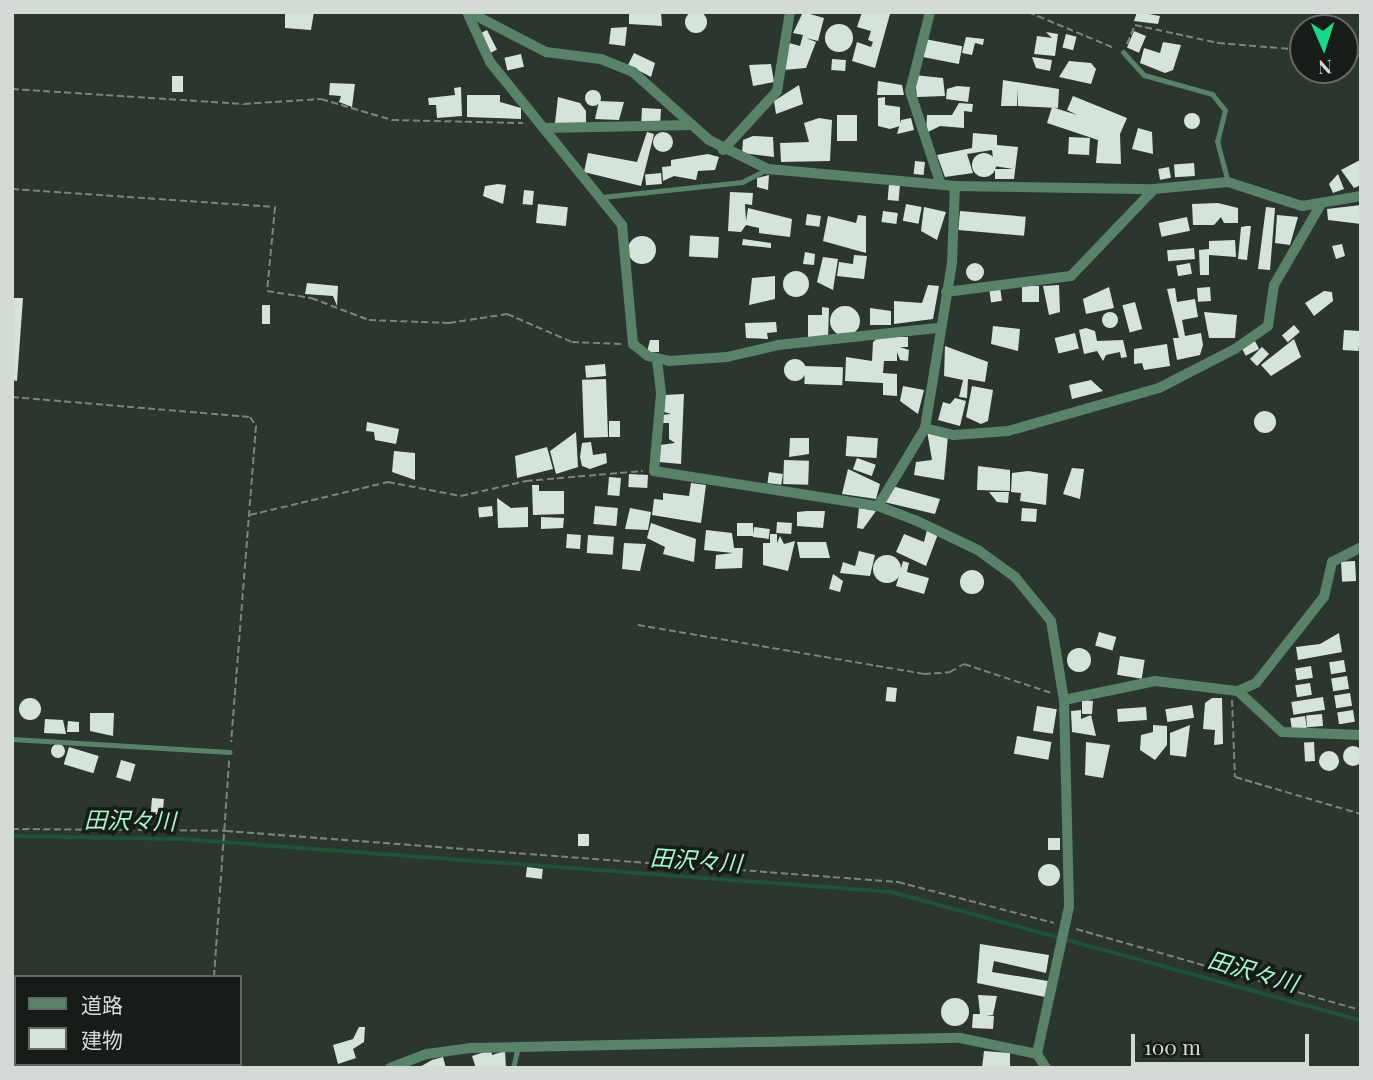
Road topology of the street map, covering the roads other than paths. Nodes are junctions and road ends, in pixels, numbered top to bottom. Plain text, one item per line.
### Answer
1 (468, 12) edge
2 (790, 12) edge
3 (930, 12) edge
4 (1123, 52) road end
5 (692, 125) junction
6 (545, 128) junction
7 (723, 150) junction
8 (768, 169) junction
9 (1228, 182) junction
10 (940, 183) junction
11 (956, 186) junction
12 (1154, 190) junction
13 (1361, 195) edge
14 (602, 197) junction
15 (1320, 206) junction
16 (946, 292) junction
17 (937, 328) junction
18 (657, 360) junction
19 (925, 428) junction
20 (878, 506) junction
21 (1361, 547) edge
22 (1235, 691) junction
23 (1064, 700) junction
24 (1361, 735) edge
25 (12, 739) edge
26 (230, 752) road end
27 (518, 1047) junction
28 (1037, 1054) junction
29 (390, 1068) edge
30 (513, 1068) edge
31 (1046, 1068) edge

1 - 5 street
1 - 6 street
2 - 7 street
3 - 10 street
4 - 9 lane
5 - 6 street
5 - 7 street
6 - 14 street
7 - 8 street
8 - 10 street
8 - 14 lane
9 - 12 street
9 - 15 street
10 - 11 street
11 - 12 street
11 - 16 street
12 - 16 street
13 - 15 street
14 - 18 street
15 - 19 street
16 - 17 street
17 - 18 street
17 - 19 street
18 - 20 street
19 - 20 street
20 - 23 street
21 - 22 street
22 - 23 street
22 - 24 street
23 - 28 street
25 - 26 lane
27 - 28 street
27 - 29 street
27 - 30 lane
28 - 31 street

